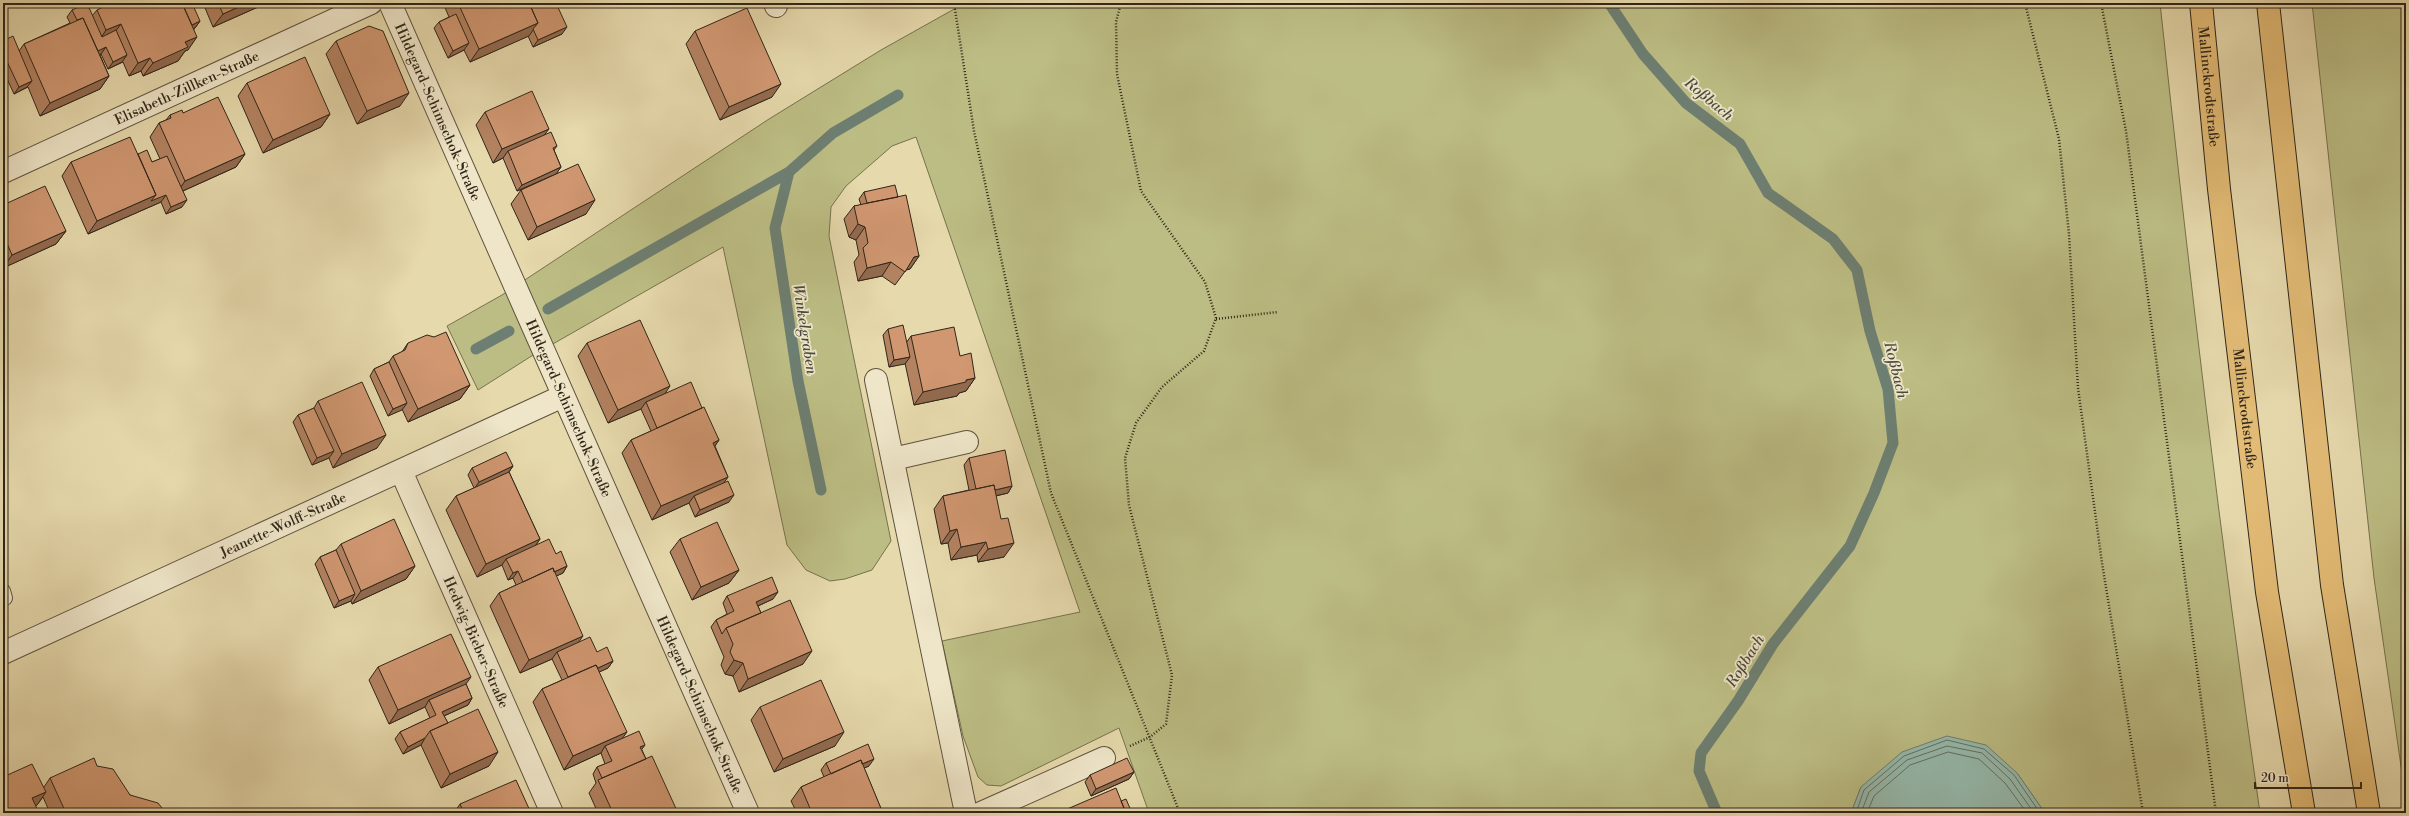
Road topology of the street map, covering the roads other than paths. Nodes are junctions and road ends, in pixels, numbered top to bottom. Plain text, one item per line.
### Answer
1 (371, 3) edge
2 (390, 3) edge
3 (2200, 3) edge
4 (2268, 3) edge
5 (3, 172) edge
6 (876, 380) dead end
7 (563, 396) junction
8 (967, 442) dead end
9 (893, 459) junction
10 (401, 471) junction
11 (3, 653) edge
12 (1104, 758) dead end
13 (552, 813) edge
14 (748, 813) edge
15 (966, 813) edge
16 (981, 813) edge
17 (2304, 813) edge
18 (2369, 813) edge

1 - 5 street, Elisabeth-Zillken-Straße
2 - 7 street, Hildegard-Schimschok-Straße
3 - 17 highway, Mallinckrodtstraße
4 - 18 highway
6 - 9 street
7 - 10 street, Jeanette-Wolff-Straße
7 - 14 street, Hildegard-Schimschok-Straße
8 - 9 street
9 - 15 street
10 - 11 street, Jeanette-Wolff-Straße
10 - 13 street, Hedwig-Bieber-Straße
12 - 16 street

